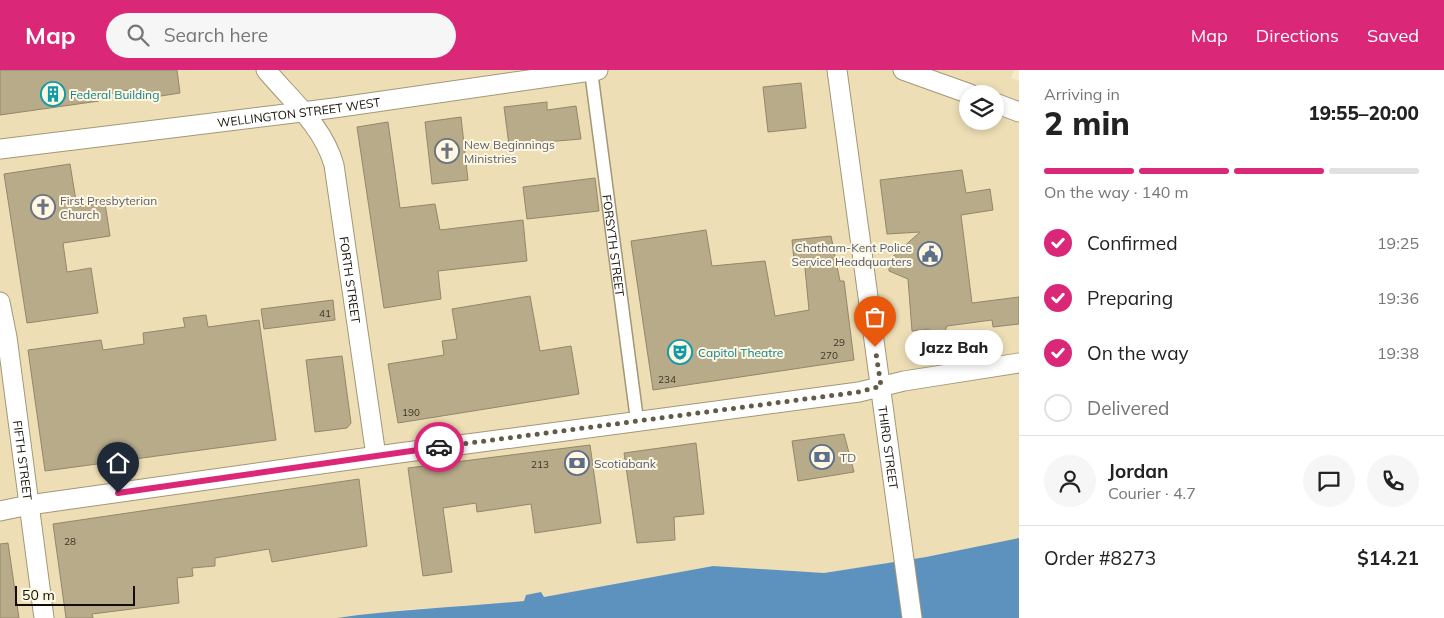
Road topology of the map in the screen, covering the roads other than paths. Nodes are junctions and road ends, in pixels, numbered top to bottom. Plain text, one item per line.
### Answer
1 (266, 70) edge
2 (594, 70) edge
3 (837, 70) edge
4 (903, 70) edge
5 (959, 90) edge
6 (1004, 106) edge
7 (302, 112) junction
8 (1019, 112) edge
9 (0, 149) edge
10 (0, 302) edge
11 (1019, 363) edge
12 (881, 386) junction
13 (637, 420) junction
14 (376, 456) junction
15 (29, 505) junction
16 (0, 512) edge
17 (44, 618) edge
18 (912, 618) edge

1 - 7 street, FORTH STREET
2 - 7 street, WELLINGTON STREET WEST
2 - 13 street, FORSYTH STREET
3 - 12 street, THIRD STREET
4 - 5 street
6 - 8 street
7 - 9 street, WELLINGTON STREET WEST
7 - 14 street, FORTH STREET
10 - 15 street, FIFTH STREET
11 - 12 street
12 - 13 street
12 - 18 street, THIRD STREET
13 - 14 street
14 - 15 street
15 - 16 street
15 - 17 street, FIFTH STREET

